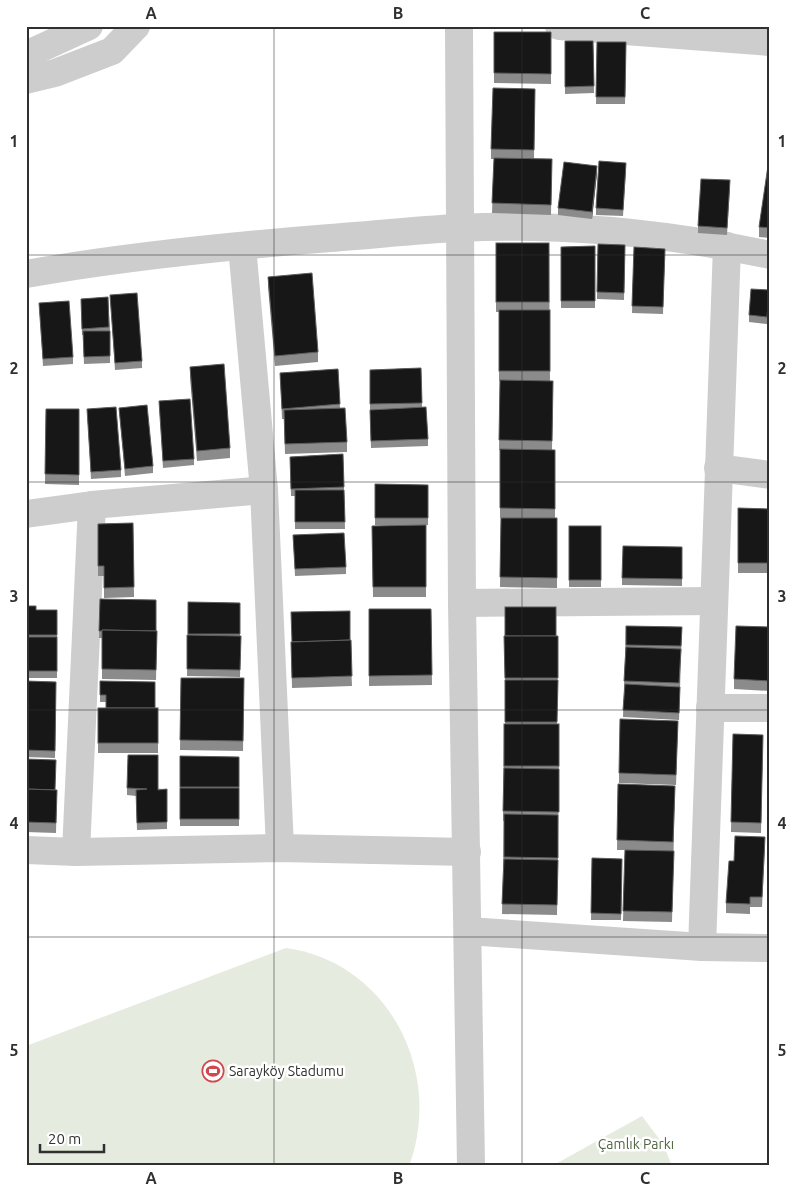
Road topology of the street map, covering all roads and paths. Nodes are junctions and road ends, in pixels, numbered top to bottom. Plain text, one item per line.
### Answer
1 (89, 26) edge
2 (136, 26) edge
3 (459, 26) edge
4 (559, 26) edge
5 (770, 42) edge
6 (26, 55) edge
7 (26, 80) edge
8 (459, 228) junction
9 (242, 246) junction
10 (727, 246) junction
11 (770, 255) edge
12 (26, 274) edge
13 (718, 468) junction
14 (770, 475) edge
15 (264, 490) junction
16 (92, 505) junction
17 (26, 514) edge
18 (714, 601) junction
19 (462, 604) junction
20 (710, 708) junction
21 (770, 708) edge
22 (280, 848) junction
23 (26, 850) edge
24 (76, 852) junction
25 (467, 852) junction
26 (468, 931) junction
27 (702, 947) junction
28 (770, 948) edge
29 (471, 1166) edge

1 - 6 street
2 - 7 street
3 - 8 street
4 - 5 street
8 - 9 street
8 - 10 street
8 - 19 street
9 - 12 street
9 - 15 street
10 - 11 street
10 - 13 street
13 - 14 street
13 - 18 street
15 - 16 street
15 - 22 street
16 - 17 street
16 - 24 street
18 - 19 street
18 - 20 street
19 - 25 street
20 - 21 street
20 - 27 street
22 - 24 street
22 - 25 street
23 - 24 street
25 - 26 street
26 - 27 street
26 - 29 street
27 - 28 street

